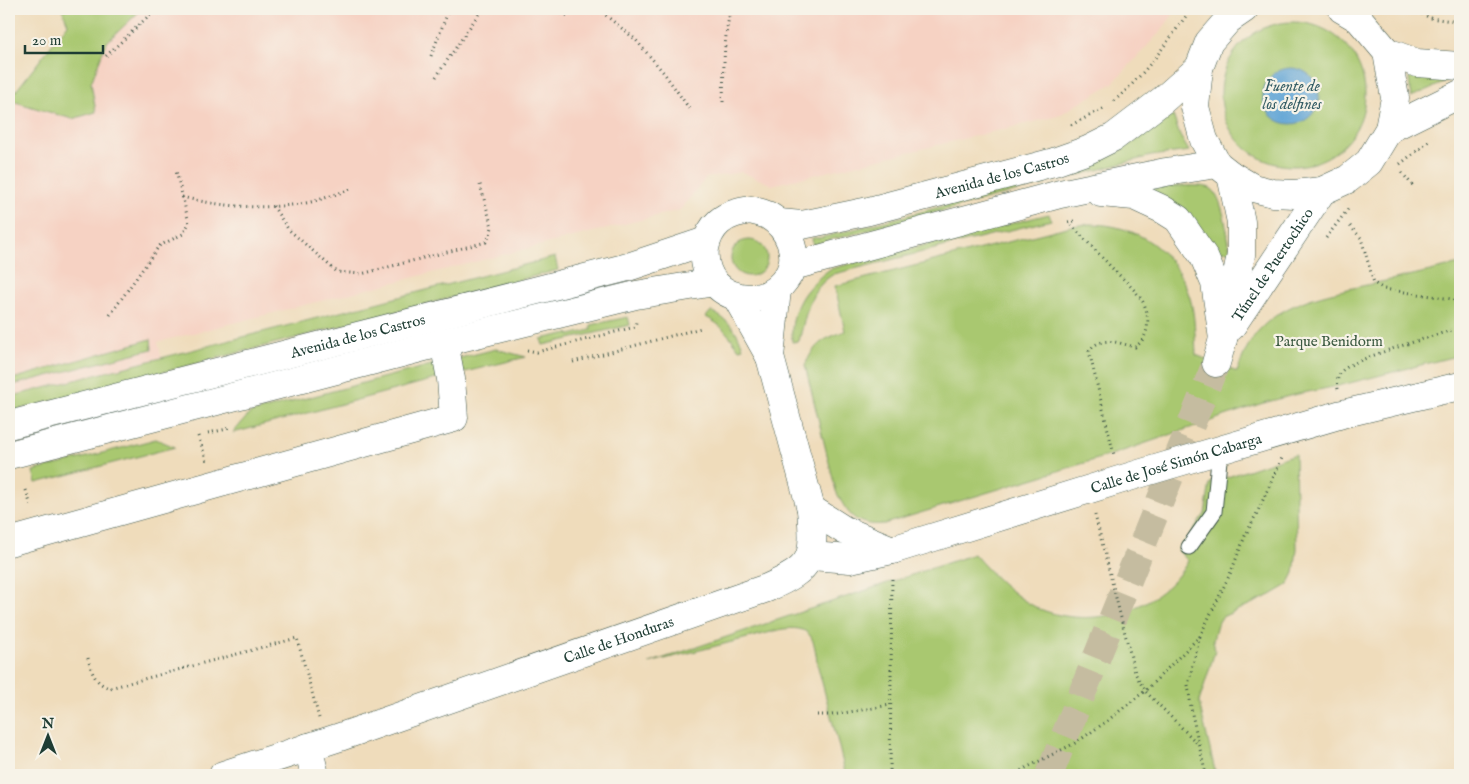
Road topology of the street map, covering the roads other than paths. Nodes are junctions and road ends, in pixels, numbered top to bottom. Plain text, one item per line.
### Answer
1 (1352, 12) edge
2 (1236, 13) edge
3 (1387, 52) junction
4 (1460, 66) edge
5 (1199, 68) junction
6 (1460, 94) edge
7 (1389, 129) junction
8 (1224, 170) junction
9 (1077, 191) junction
10 (1322, 191) junction
11 (780, 223) junction
12 (706, 241) junction
13 (793, 266) junction
14 (714, 282) junction
15 (777, 289) junction
16 (738, 298) junction
17 (444, 342) junction
18 (1220, 351) junction
19 (770, 357) junction
20 (1460, 386) edge
21 (9, 426) edge
22 (1220, 450) junction
23 (9, 455) edge
24 (811, 510) junction
25 (9, 542) edge
26 (1189, 547) dead end
27 (892, 550) junction
28 (811, 556) junction
29 (317, 744) junction
30 (222, 775) edge
31 (315, 775) edge

1 - 3 main road
2 - 5 main road
3 - 4 main road
3 - 7 main road
5 - 8 main road
5 - 11 main road, Avenida de los Castros
6 - 7 main road
7 - 10 main road
8 - 9 main road
8 - 10 main road
8 - 18 main road, Túnel de Puertochico
9 - 13 main road
9 - 18 main road
10 - 18 main road, Túnel de Puertochico
11 - 12 main road
11 - 13 main road
12 - 14 main road
12 - 21 main road, Avenida de los Castros
13 - 15 main road
14 - 16 main road
14 - 17 main road, Avenida de los Castros
15 - 16 main road
15 - 19 main road
16 - 19 main road
17 - 23 main road, Avenida de los Castros
17 - 25 main road, Avenida de los Castros
19 - 24 main road
20 - 22 main road, Calle de José Simón Cabarga
22 - 26 lane
22 - 27 main road, Calle de José Simón Cabarga
24 - 27 main road
24 - 28 main road
27 - 28 main road, Calle de José Simón Cabarga
28 - 29 main road, Calle de Honduras
29 - 30 main road, Calle de Honduras
29 - 31 main road

